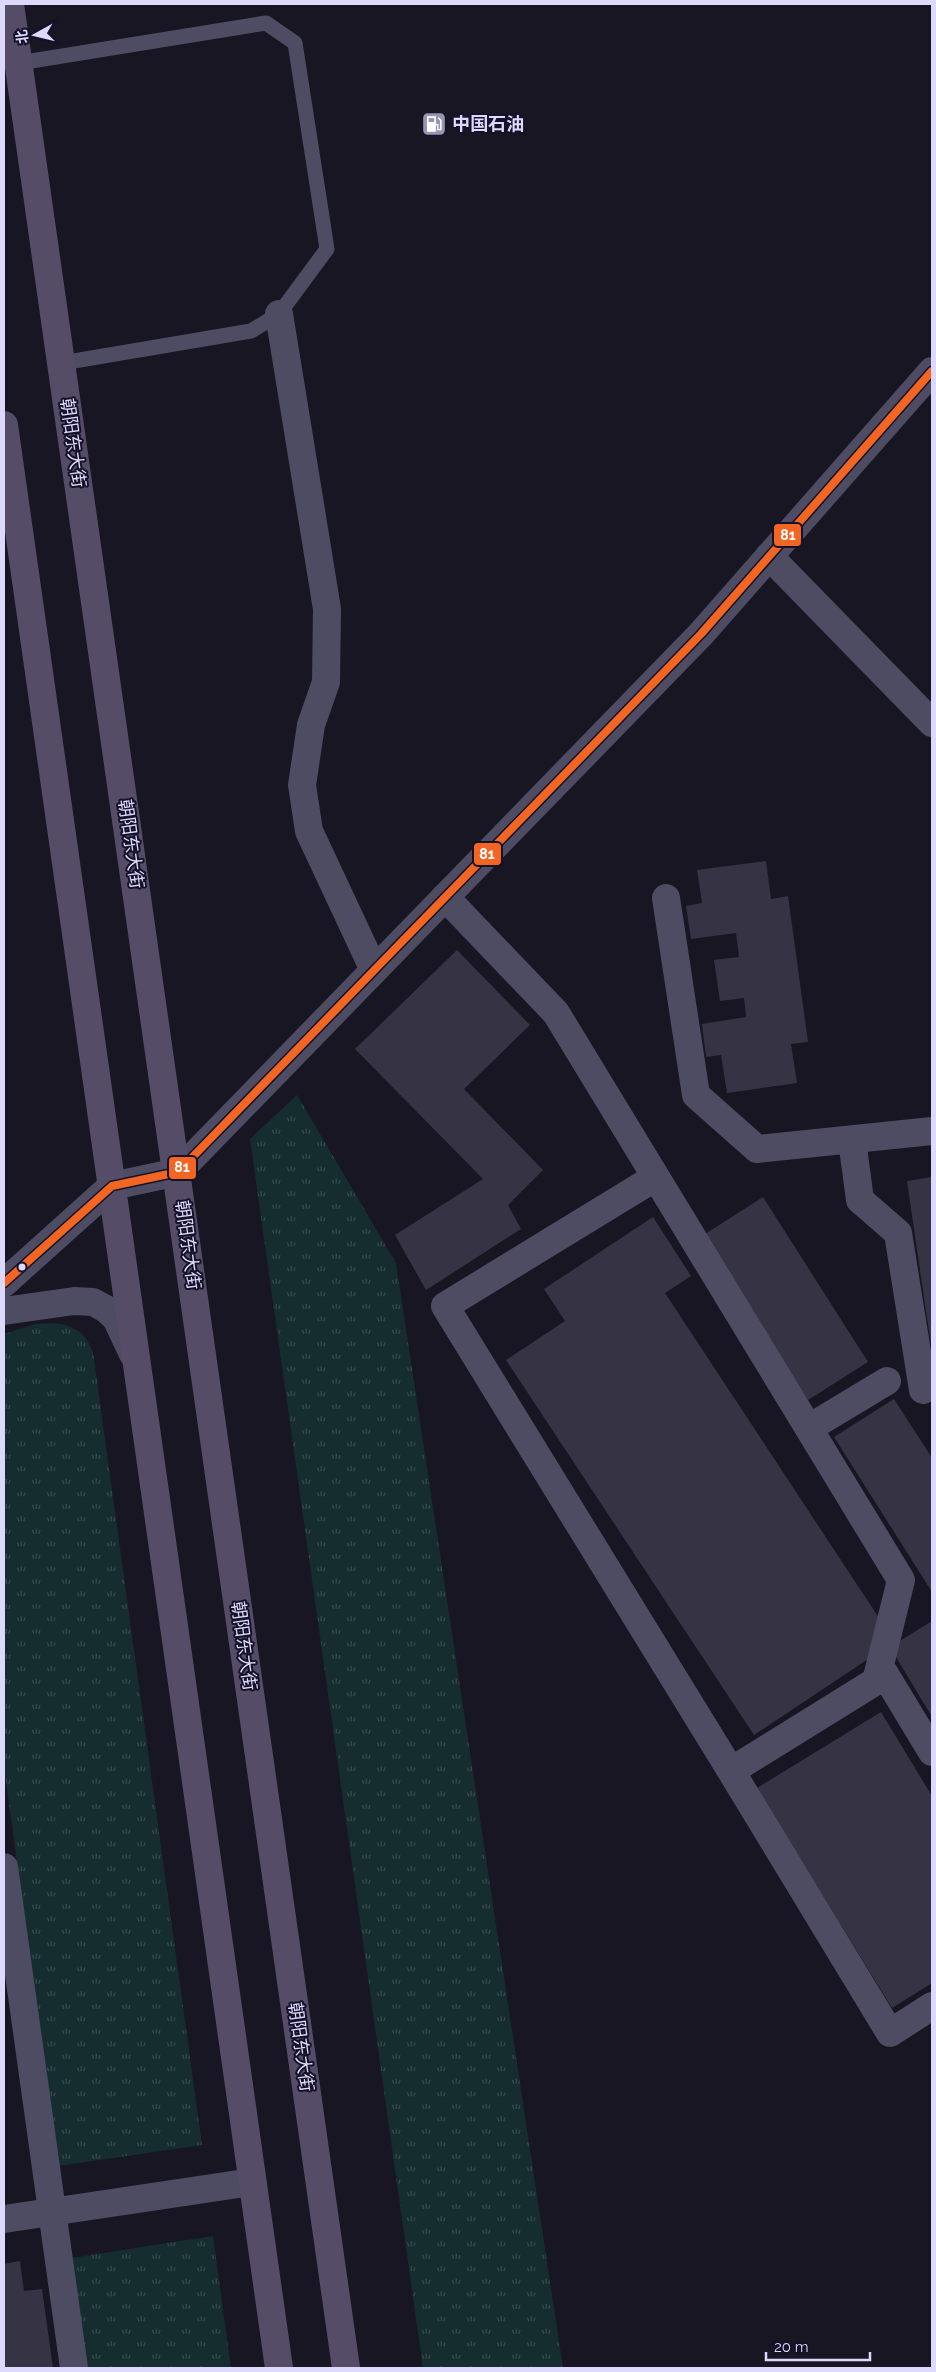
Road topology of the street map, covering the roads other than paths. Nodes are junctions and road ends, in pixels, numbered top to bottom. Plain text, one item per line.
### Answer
1 (10, 4) edge
2 (19, 63) junction
3 (279, 314) junction
4 (62, 363) junction
5 (932, 371) edge
6 (4, 424) edge
7 (769, 556) junction
8 (932, 723) edge
9 (445, 897) junction
10 (666, 898) dead end
11 (374, 970) junction
12 (932, 1131) edge
13 (852, 1140) junction
14 (178, 1172) junction
15 (656, 1178) junction
16 (112, 1186) junction
17 (4, 1283) edge
18 (4, 1311) edge
19 (137, 1364) junction
20 (887, 1380) dead end
21 (922, 1390) dead end
22 (809, 1428) junction
23 (880, 1666) junction
24 (932, 1752) edge
25 (731, 1771) junction
26 (4, 1867) edge
27 (932, 2006) edge
28 (252, 2182) junction
29 (53, 2212) junction
30 (4, 2219) edge
31 (74, 2368) edge
32 (279, 2368) edge
33 (346, 2368) edge

1 - 2 main road, 朝阳东大街
2 - 3 lane
2 - 4 main road, 朝阳东大街
3 - 4 lane
3 - 11 street
4 - 14 main road, 朝阳东大街
5 - 7 street
6 - 16 main road
7 - 8 street
7 - 9 street
9 - 11 street
9 - 15 street
10 - 13 street
11 - 14 street
12 - 13 street
13 - 21 street
14 - 16 street
14 - 33 main road, 朝阳东大街
15 - 22 street
15 - 25 street
16 - 17 street
16 - 19 main road
18 - 19 street
19 - 28 main road
20 - 22 street
22 - 23 street
23 - 24 street
23 - 25 street
25 - 27 street
26 - 29 street
28 - 29 street
28 - 32 main road
29 - 30 street
29 - 31 street

